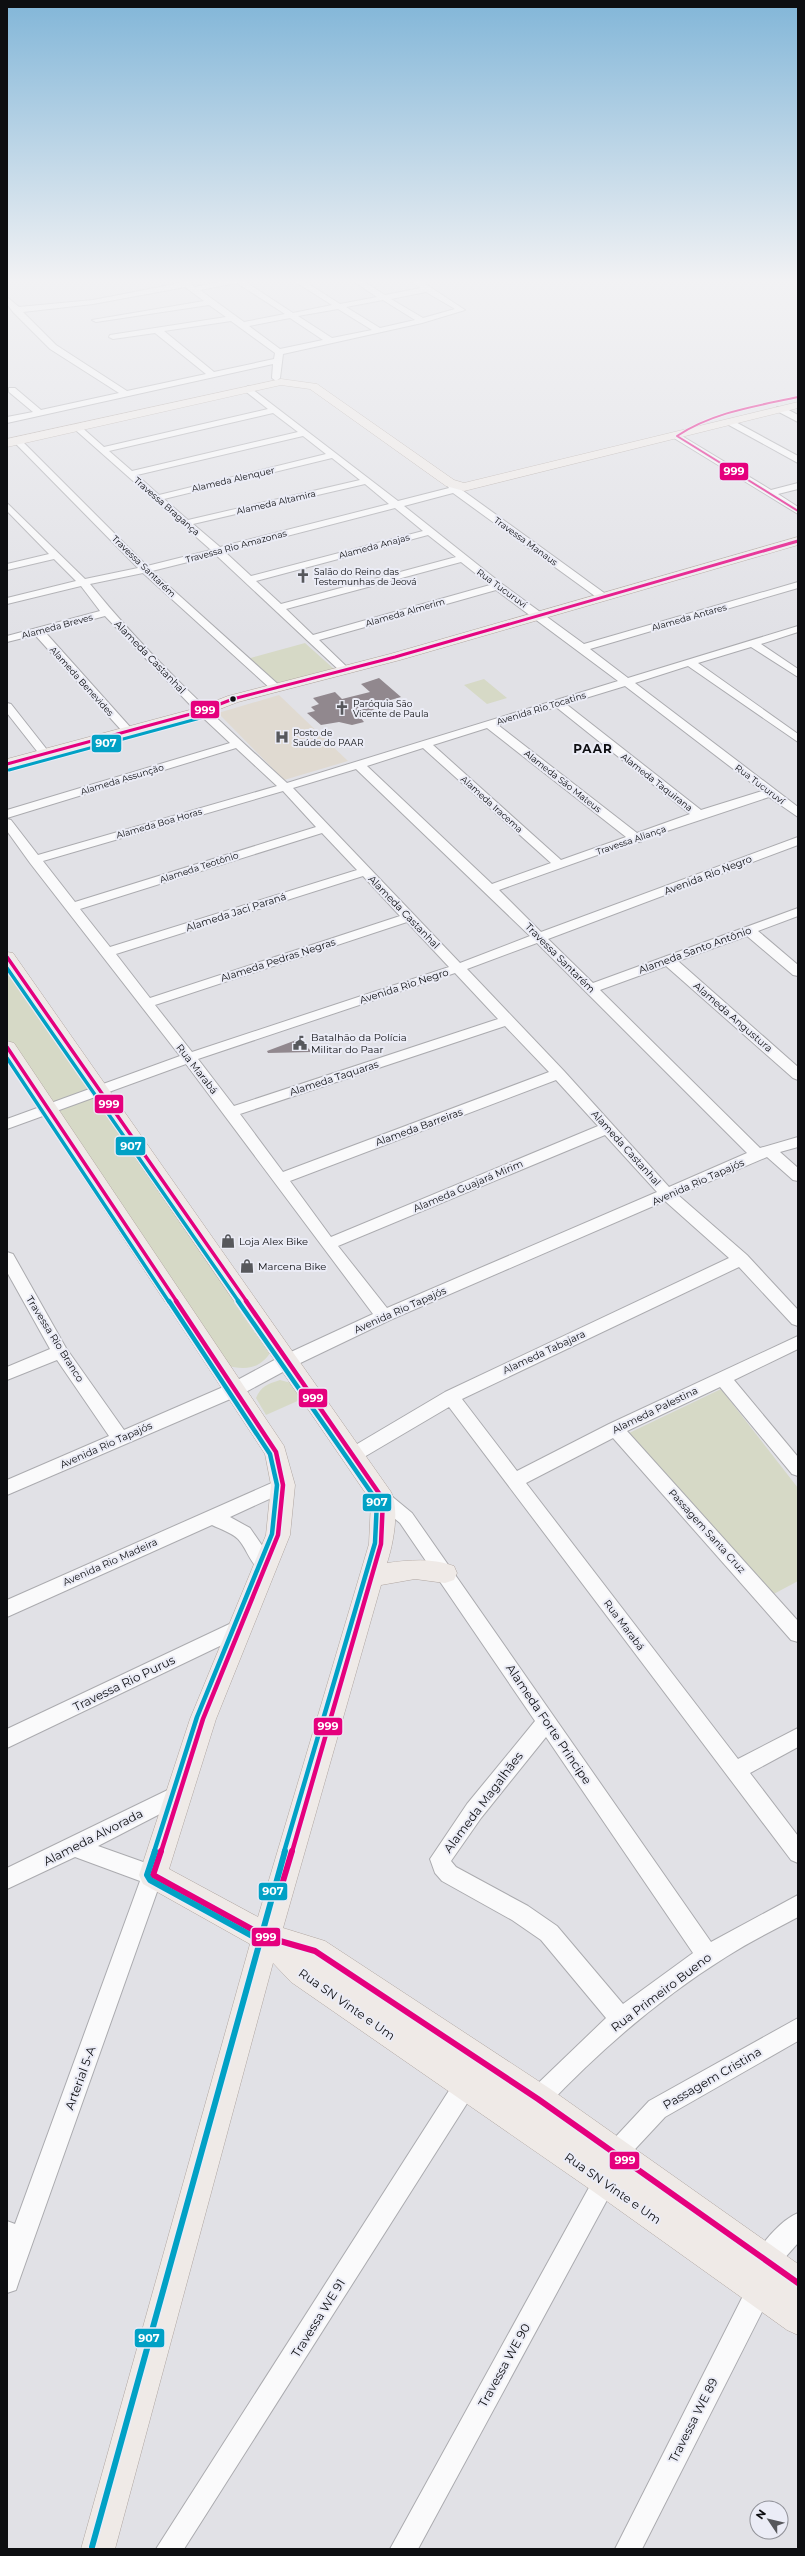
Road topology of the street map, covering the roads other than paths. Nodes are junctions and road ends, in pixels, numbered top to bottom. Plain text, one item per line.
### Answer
1 (25, 400) edge
2 (98, 400) edge
3 (120, 400) edge
4 (195, 400) edge
5 (262, 400) edge
6 (333, 400) edge
7 (344, 400) edge
8 (789, 400) edge
9 (798, 405) edge
10 (780, 409) junction
11 (274, 410) junction
12 (40, 413) junction
13 (798, 419) edge
14 (8, 422) edge
15 (730, 422) junction
16 (697, 423) junction
17 (75, 426) junction
18 (304, 433) junction
19 (677, 436) junction
20 (12, 441) edge
21 (102, 450) junction
22 (333, 455) junction
23 (798, 460) edge
24 (129, 474) junction
25 (366, 481) junction
26 (456, 486) junction
27 (798, 486) edge
28 (772, 493) junction
29 (157, 498) junction
30 (394, 504) junction
31 (7, 506) edge
32 (798, 511) edge
33 (186, 523) junction
34 (429, 532) junction
35 (798, 541) edge
36 (218, 552) junction
37 (54, 556) junction
38 (463, 558) junction
39 (7, 567) edge
40 (146, 570) junction
41 (249, 580) junction
42 (83, 582) junction
43 (798, 585) edge
44 (498, 586) junction
45 (603, 597) junction
46 (7, 601) edge
47 (279, 608) junction
48 (107, 612) junction
49 (538, 614) junction
50 (798, 629) edge
51 (38, 631) junction
52 (313, 638) junction
53 (7, 639) edge
54 (752, 643) junction
55 (581, 648) junction
56 (689, 662) junction
57 (344, 669) junction
58 (798, 674) edge
59 (625, 682) junction
60 (276, 688) junction
61 (558, 703) junction
62 (7, 706) edge
63 (202, 711) junction
64 (489, 724) junction
65 (127, 730) junction
66 (798, 739) edge
67 (237, 744) junction
68 (425, 744) junction
69 (44, 753) junction
70 (7, 764) edge
71 (358, 764) junction
72 (285, 787) junction
73 (772, 792) junction
74 (798, 813) edge
75 (7, 814) edge
76 (699, 815) junction
77 (7, 823) edge
78 (324, 828) junction
79 (637, 839) junction
80 (798, 841) edge
81 (34, 860) junction
82 (559, 864) junction
83 (365, 871) junction
84 (490, 889) junction
85 (73, 907) junction
86 (798, 912) edge
87 (409, 917) junction
88 (748, 930) junction
89 (540, 938) junction
90 (106, 953) junction
91 (7, 957) edge
92 (668, 960) junction
93 (458, 968) junction
94 (798, 972) edge
95 (591, 989) junction
96 (147, 1003) junction
97 (506, 1021) junction
98 (7, 1047) edge
99 (187, 1058) junction
100 (559, 1074) junction
101 (798, 1075) edge
102 (100, 1088) junction
103 (46, 1108) junction
104 (231, 1112) junction
105 (7, 1124) edge
106 (608, 1128) junction
107 (798, 1142) edge
108 (764, 1153) junction
109 (798, 1176) edge
110 (279, 1179) junction
111 (668, 1195) junction
112 (328, 1244) junction
113 (7, 1258) edge
114 (741, 1259) junction
115 (12, 1279) edge
116 (384, 1316) junction
117 (798, 1320) edge
118 (798, 1342) edge
119 (60, 1352) junction
120 (286, 1362) junction
121 (7, 1374) edge
122 (722, 1378) junction
123 (236, 1389) junction
124 (450, 1397) junction
125 (615, 1429) junction
126 (120, 1438) junction
127 (353, 1455) junction
128 (798, 1469) edge
129 (514, 1480) junction
130 (283, 1485) junction
131 (7, 1488) edge
132 (383, 1498) junction
133 (212, 1516) junction
134 (266, 1565) junction
135 (445, 1573) junction
136 (372, 1576) junction
137 (7, 1609) edge
138 (240, 1627) junction
139 (798, 1634) edge
140 (547, 1722) junction
141 (798, 1737) edge
142 (7, 1739) edge
143 (735, 1771) junction
144 (178, 1794) junction
145 (74, 1847) junction
146 (798, 1853) edge
147 (152, 1875) junction
148 (7, 1878) edge
149 (798, 1905) edge
150 (266, 1937) junction
151 (708, 1956) junction
152 (622, 2020) junction
153 (798, 2029) edge
154 (465, 2086) junction
155 (538, 2099) junction
156 (569, 2121) junction
157 (554, 2146) junction
158 (610, 2167) junction
159 (798, 2225) edge
160 (7, 2233) edge
161 (16, 2256) junction
162 (765, 2261) junction
163 (7, 2280) edge
164 (798, 2283) edge
165 (759, 2291) junction
166 (798, 2319) edge
167 (98, 2549) edge
168 (169, 2549) edge
169 (403, 2549) edge
170 (628, 2549) edge

1 - 12 street
2 - 12 street
3 - 14 main road
4 - 17 main road
5 - 11 street, Rua Tucuruví
6 - 26 main road
7 - 16 main road
8 - 16 main road
9 - 10 main road
10 - 13 street
10 - 15 main road
11 - 18 street, Rua Tucuruví
11 - 21 street
12 - 14 street
15 - 19 main road
15 - 23 street
16 - 19 main road
17 - 20 main road
17 - 21 street, Travessa Bragança
18 - 22 street, Rua Tucuruví
18 - 24 street
19 - 26 main road
19 - 28 street
20 - 40 street, Travessa Santarém
21 - 24 street, Travessa Bragança
22 - 25 street, Rua Tucuruví
22 - 29 street, Alameda Alenquer
24 - 29 street, Travessa Bragança
25 - 30 street, Rua Tucuruví
25 - 33 street, Alameda Altamira
26 - 30 street, Travessa Rio Amazonas
26 - 45 street, Travessa Manaus
27 - 28 street
28 - 32 street
29 - 33 street, Travessa Bragança
30 - 34 street, Rua Tucuruví
30 - 36 street, Travessa Rio Amazonas
31 - 37 street, Alameda Castanhal
33 - 36 street, Travessa Bragança
34 - 38 street, Rua Tucuruví
34 - 41 street, Alameda Anajas
35 - 45 main road
36 - 40 street, Travessa Rio Amazonas
36 - 41 street, Travessa Bragança
37 - 39 street
37 - 42 street, Alameda Castanhal
38 - 44 street, Rua Tucuruví
38 - 47 street
40 - 42 street, Travessa Rio Amazonas
40 - 60 street, Travessa Santarém
41 - 47 street, Travessa Bragança
42 - 46 street, Travessa Rio Amazonas
42 - 48 street, Alameda Castanhal
43 - 55 street, Alameda Antares
44 - 49 street, Rua Tucuruví
44 - 52 street, Alameda Almerim
45 - 49 main road
47 - 52 street, Travessa Bragança
48 - 51 street, Alameda Breves
48 - 63 street, Alameda Castanhal
49 - 55 street, Rua Tucuruví
49 - 57 main road
50 - 54 street, Avenida Rio Tocatins
51 - 53 street, Alameda Breves
51 - 65 street, Alameda Benevides
52 - 57 street, Travessa Bragança
54 - 56 street, Avenida Rio Tocatins
54 - 58 street
55 - 59 street, Rua Tucuruví
56 - 59 street, Avenida Rio Tocatins
56 - 66 street
57 - 60 main road
59 - 61 street, Avenida Rio Tocatins
59 - 73 street, Rua Tucuruví
60 - 63 main road
61 - 64 street, Avenida Rio Tocatins
61 - 76 street, Alameda Taquirana
62 - 69 street
63 - 65 main road
63 - 67 street, Alameda Castanhal
64 - 68 street, Avenida Rio Tocatins
64 - 79 street, Alameda São Mateus
65 - 69 main road
67 - 72 street, Alameda Castanhal
67 - 75 street, Alameda Assunção
68 - 71 street, Avenida Rio Tocatins
68 - 82 street, Alameda Iracema
69 - 70 main road
71 - 72 street, Avenida Rio Tocatins
71 - 84 street, Travessa Santarém
72 - 78 street, Alameda Castanhal
72 - 81 street, Alameda Boa Horas
73 - 74 street, Rua Tucuruví
73 - 76 street, Travessa Aliança
76 - 79 street, Travessa Aliança
77 - 81 street, Rua Marabá
78 - 83 street, Alameda Castanhal
78 - 85 street, Alameda Teotônio
79 - 82 street, Travessa Aliança
80 - 89 street, Avenida Rio Negro
81 - 85 street, Rua Marabá
82 - 84 street, Travessa Aliança
83 - 87 street, Alameda Castanhal
83 - 90 street, Alameda Jaci Paraná
84 - 89 street, Travessa Santarém
85 - 90 street, Rua Marabá
86 - 88 street, Alameda Santo Antônio
87 - 93 street, Alameda Castanhal
87 - 96 street, Alameda Pedras Negras
88 - 92 street, Alameda Santo Antônio
88 - 94 street
89 - 93 street, Avenida Rio Negro
89 - 95 street, Travessa Santarém
90 - 96 street, Rua Marabá
91 - 102 main road
92 - 95 street, Alameda Santo Antônio
92 - 101 street, Alameda Angustura
93 - 97 street, Alameda Castanhal
93 - 99 street, Avenida Rio Negro
95 - 108 street, Travessa Santarém
96 - 99 street, Rua Marabá
97 - 100 street, Alameda Castanhal
97 - 104 street, Alameda Taquaras
98 - 103 main road
99 - 102 street, Avenida Rio Negro
99 - 104 street, Rua Marabá
100 - 106 street, Alameda Castanhal
100 - 110 street, Alameda Barreiras
102 - 103 street, Avenida Rio Negro
102 - 120 main road
103 - 105 street, Avenida Rio Negro
103 - 123 main road
104 - 110 street, Rua Marabá
106 - 111 street, Alameda Castanhal
106 - 112 street, Alameda Guajará Mirim
107 - 108 street, Avenida Rio Tapajós
108 - 109 street, Travessa Santarém
108 - 111 street, Avenida Rio Tapajós
110 - 112 street, Rua Marabá
111 - 114 street, Alameda Castanhal
111 - 116 street, Avenida Rio Tapajós
112 - 116 street, Rua Marabá
113 - 115 street, Travessa Rio Branco
114 - 117 street, Alameda Castanhal
114 - 124 street, Alameda Tabajara
115 - 119 street, Travessa Rio Branco
116 - 120 street, Avenida Rio Tapajós
118 - 122 street, Alameda Palestina
119 - 121 street
119 - 126 street, Travessa Rio Branco
120 - 123 street, Avenida Rio Tapajós
120 - 127 main road
122 - 125 street, Alameda Palestina
122 - 128 street
123 - 126 street, Avenida Rio Tapajós
123 - 130 main road
124 - 127 street, Alameda Tabajara
124 - 129 street, Rua Marabá
125 - 129 street, Alameda Palestina
125 - 139 street, Passagem Santa Cruz
126 - 131 street, Avenida Rio Tapajós
127 - 132 main road
129 - 143 street, Rua Marabá
130 - 133 street, Avenida Rio Madeira
130 - 134 main road
132 - 135 street, Alameda Forte Principe
132 - 136 main road
133 - 134 street
133 - 137 street, Avenida Rio Madeira
134 - 138 main road
135 - 136 main road
135 - 140 street, Alameda Forte Principe
136 - 150 main road
138 - 142 street, Travessa Rio Purus
138 - 144 main road
140 - 151 street, Alameda Forte Principe
140 - 152 street, Alameda Magalhães
141 - 143 street
143 - 146 street, Rua Marabá
144 - 145 street, Alameda Alvorada
144 - 147 main road
145 - 147 street
145 - 148 street, Alameda Alvorada
147 - 150 main road
147 - 161 street, Arterial 5-A
149 - 151 street, Rua Primeiro Bueno
150 - 154 main road, Rua SN Vinte e Um
150 - 155 main road, Rua SN Vinte e Um
150 - 167 main road
151 - 152 street, Rua Primeiro Bueno
152 - 155 street, Rua Primeiro Bueno
153 - 158 street, Passagem Cristina
154 - 157 main road, Rua SN Vinte e Um
154 - 168 street, Travessa WE 91
155 - 156 main road, Rua SN Vinte e Um
156 - 157 main road
156 - 158 main road, Rua SN Vinte e Um
157 - 158 main road, Rua SN Vinte e Um
158 - 162 main road, Rua SN Vinte e Um
158 - 165 main road, Rua SN Vinte e Um
158 - 169 street, Travessa WE 90
159 - 162 street
160 - 161 street
161 - 163 street, Arterial 5-A
162 - 164 main road, Rua SN Vinte e Um
165 - 166 main road, Rua SN Vinte e Um
165 - 170 street, Travessa WE 89

